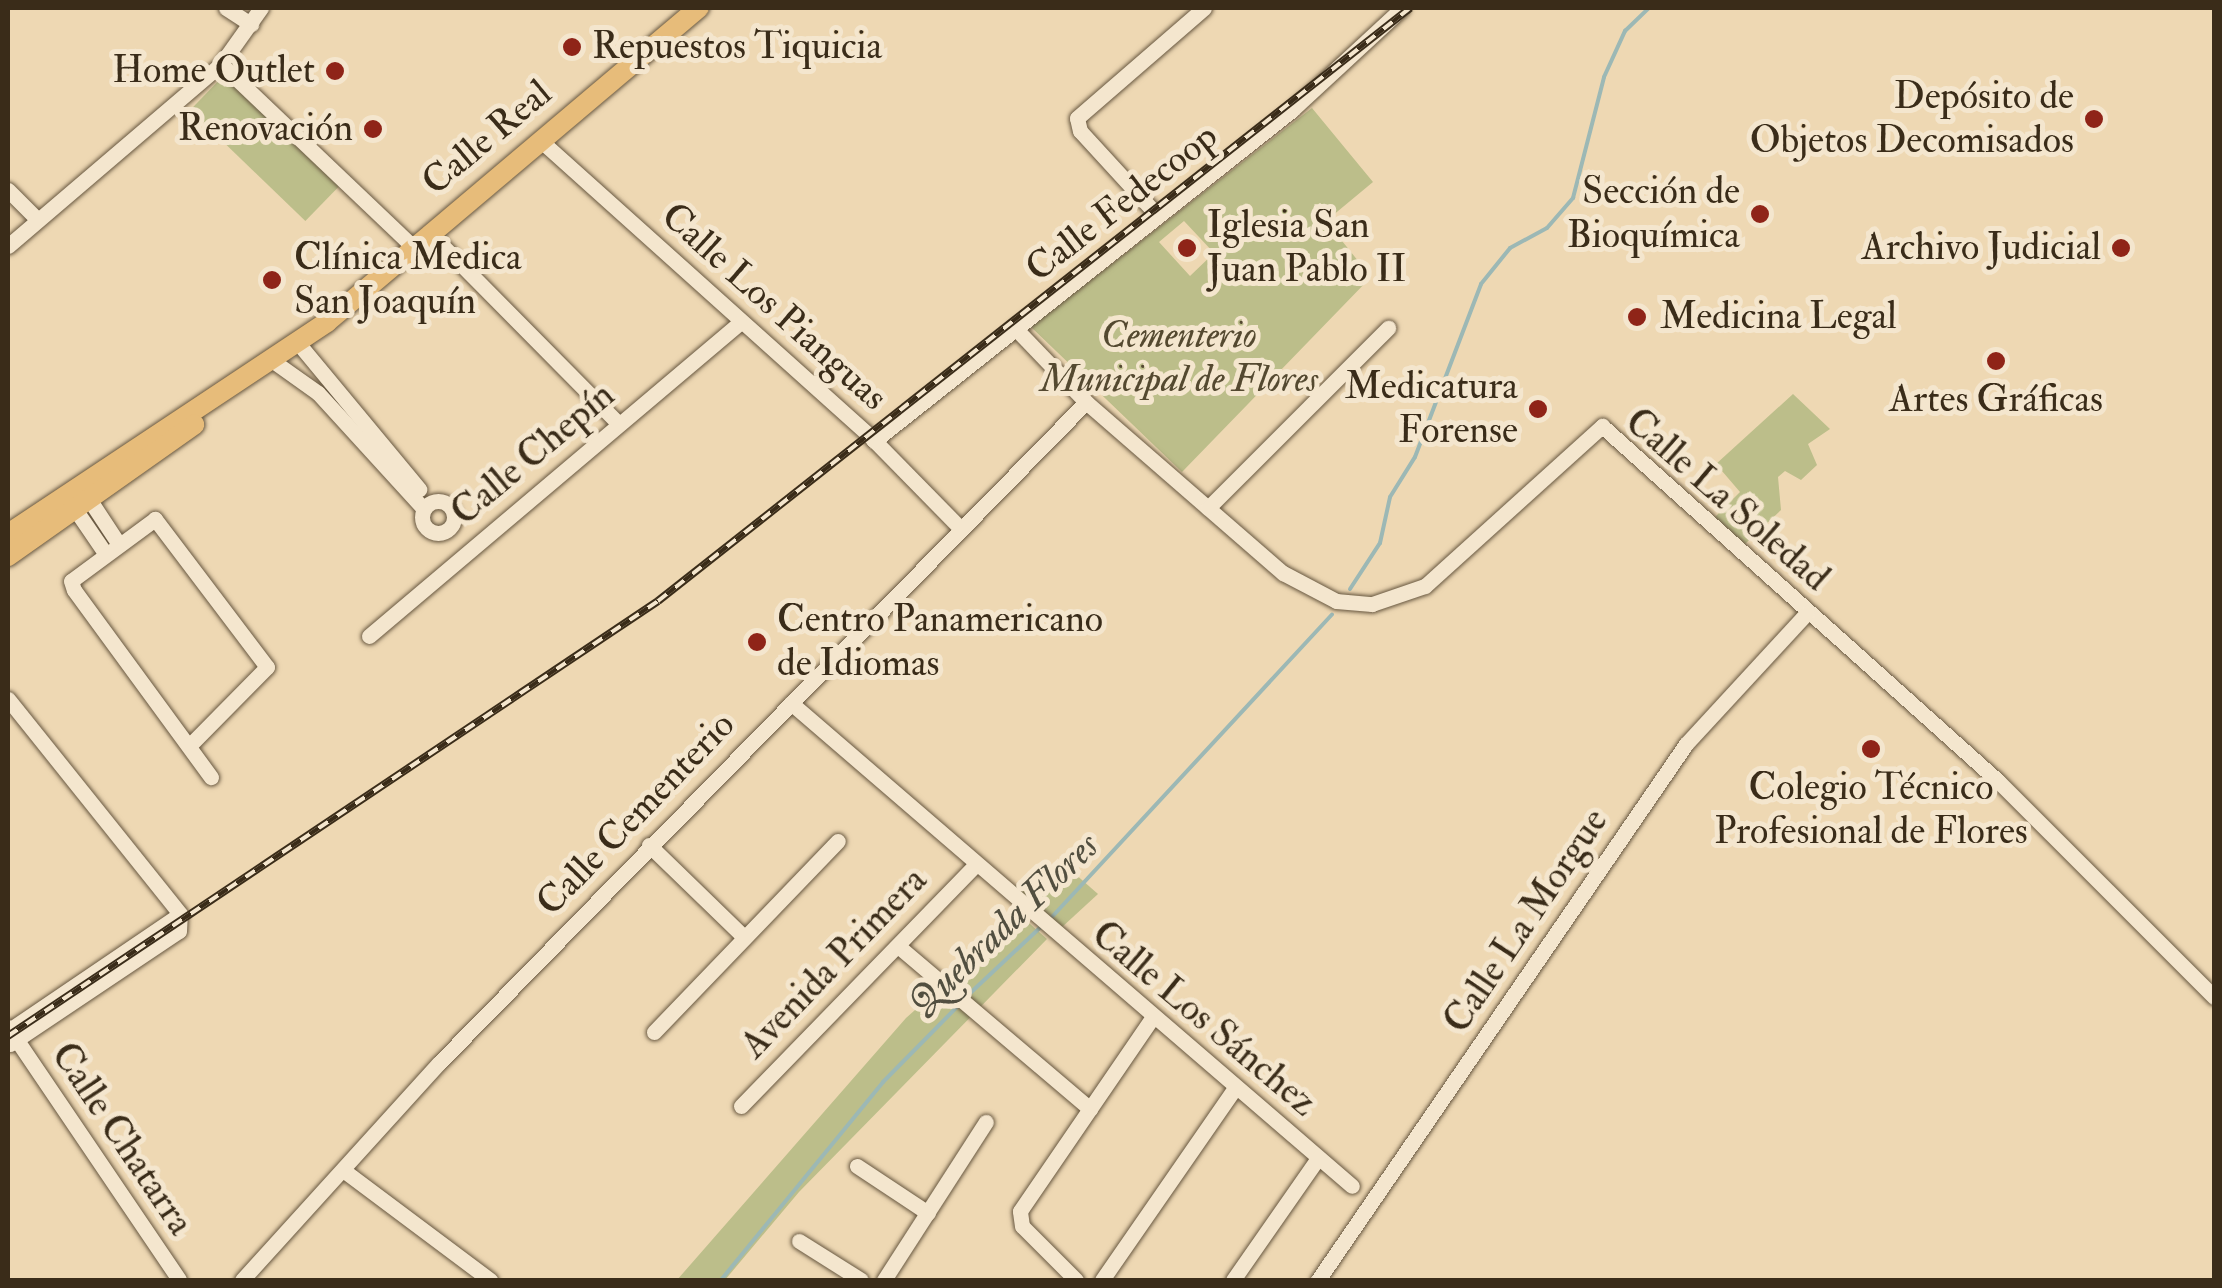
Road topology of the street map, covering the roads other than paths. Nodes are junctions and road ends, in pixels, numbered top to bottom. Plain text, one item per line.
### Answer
1 (226, 8) edge
2 (261, 8) edge
3 (698, 8) edge
4 (1204, 8) edge
5 (1402, 8) edge
6 (251, 24) junction
7 (221, 64) junction
8 (540, 140) junction
9 (8, 190) edge
10 (1158, 216) junction
11 (38, 220) junction
12 (429, 232) junction
13 (8, 246) edge
14 (413, 248) junction
15 (740, 322) junction
16 (1015, 328) junction
17 (1388, 328) dead end
18 (298, 343) junction
19 (273, 360) junction
20 (322, 389) junction
21 (1086, 402) junction
22 (619, 424) junction
23 (874, 440) junction
24 (428, 506) dead end
25 (84, 507) junction
26 (1208, 508) junction
27 (960, 528) junction
28 (8, 534) edge
29 (111, 548) junction
30 (8, 556) edge
31 (1807, 614) junction
32 (369, 636) dead end
33 (8, 699) edge
34 (791, 702) junction
35 (189, 746) junction
36 (211, 777) dead end
37 (838, 840) dead end
38 (649, 845) junction
39 (974, 866) junction
40 (180, 914) junction
41 (744, 937) junction
42 (898, 946) junction
43 (2214, 997) edge
44 (1153, 1017) junction
45 (654, 1032) dead end
46 (10, 1034) edge
47 (1236, 1088) junction
48 (740, 1106) dead end
49 (1090, 1109) junction
50 (986, 1122) dead end
51 (1318, 1158) junction
52 (857, 1166) dead end
53 (344, 1170) junction
54 (1352, 1186) dead end
55 (928, 1212) junction
56 (798, 1242) dead end
57 (178, 1280) edge
58 (242, 1280) edge
59 (490, 1280) edge
60 (861, 1280) edge
61 (884, 1280) edge
62 (1076, 1280) edge
63 (1102, 1280) edge
64 (1233, 1280) edge
65 (1318, 1280) edge

1 - 6 street
2 - 6 street
3 - 8 main road, Calle Real
4 - 10 street
5 - 10 street, Calle Fedecoop
6 - 7 street
7 - 11 street
7 - 14 street
8 - 12 main road, Calle Real
8 - 15 street, Calle Los Pianguas
9 - 11 street
10 - 16 street, Calle Fedecoop
11 - 13 street
12 - 14 main road, Calle Real
12 - 22 street
14 - 18 main road, Calle Real
15 - 22 street, Calle Chepín
15 - 23 street, Calle Los Pianguas
16 - 21 street, Calle La Soledad
16 - 23 street, Calle Fedecoop
17 - 26 street
18 - 19 main road, Calle Real
18 - 20 street
19 - 20 street
19 - 25 main road, Calle Real
19 - 28 main road, Calle Real
20 - 24 street
21 - 26 street, Calle La Soledad
21 - 27 street, Calle Cementerio
22 - 32 street, Calle Chepín
23 - 27 street, Calle Los Pianguas
25 - 29 street
25 - 30 main road, Calle Real
26 - 31 street, Calle La Soledad
27 - 34 street, Calle Cementerio
29 - 35 street
29 - 35 street
31 - 43 street, Calle La Soledad
31 - 65 street, Calle La Morgue
33 - 40 street
34 - 38 street, Calle Cementerio
34 - 39 street, Calle Los Sánchez
35 - 36 street
37 - 41 street
38 - 41 street
38 - 53 street, Calle Cementerio
39 - 42 street, Avenida Primera
39 - 44 street, Calle Los Sánchez
40 - 46 street
40 - 46 street
41 - 45 street
42 - 48 street, Avenida Primera
42 - 49 street
44 - 47 street, Calle Los Sánchez
44 - 49 street
46 - 57 street, Calle Chatarra
47 - 51 street, Calle Los Sánchez
47 - 63 street
49 - 62 street
50 - 55 street
51 - 54 street, Calle Los Sánchez
51 - 64 street
52 - 55 street
53 - 58 street, Calle Cementerio
53 - 59 street
55 - 61 street
56 - 60 street

